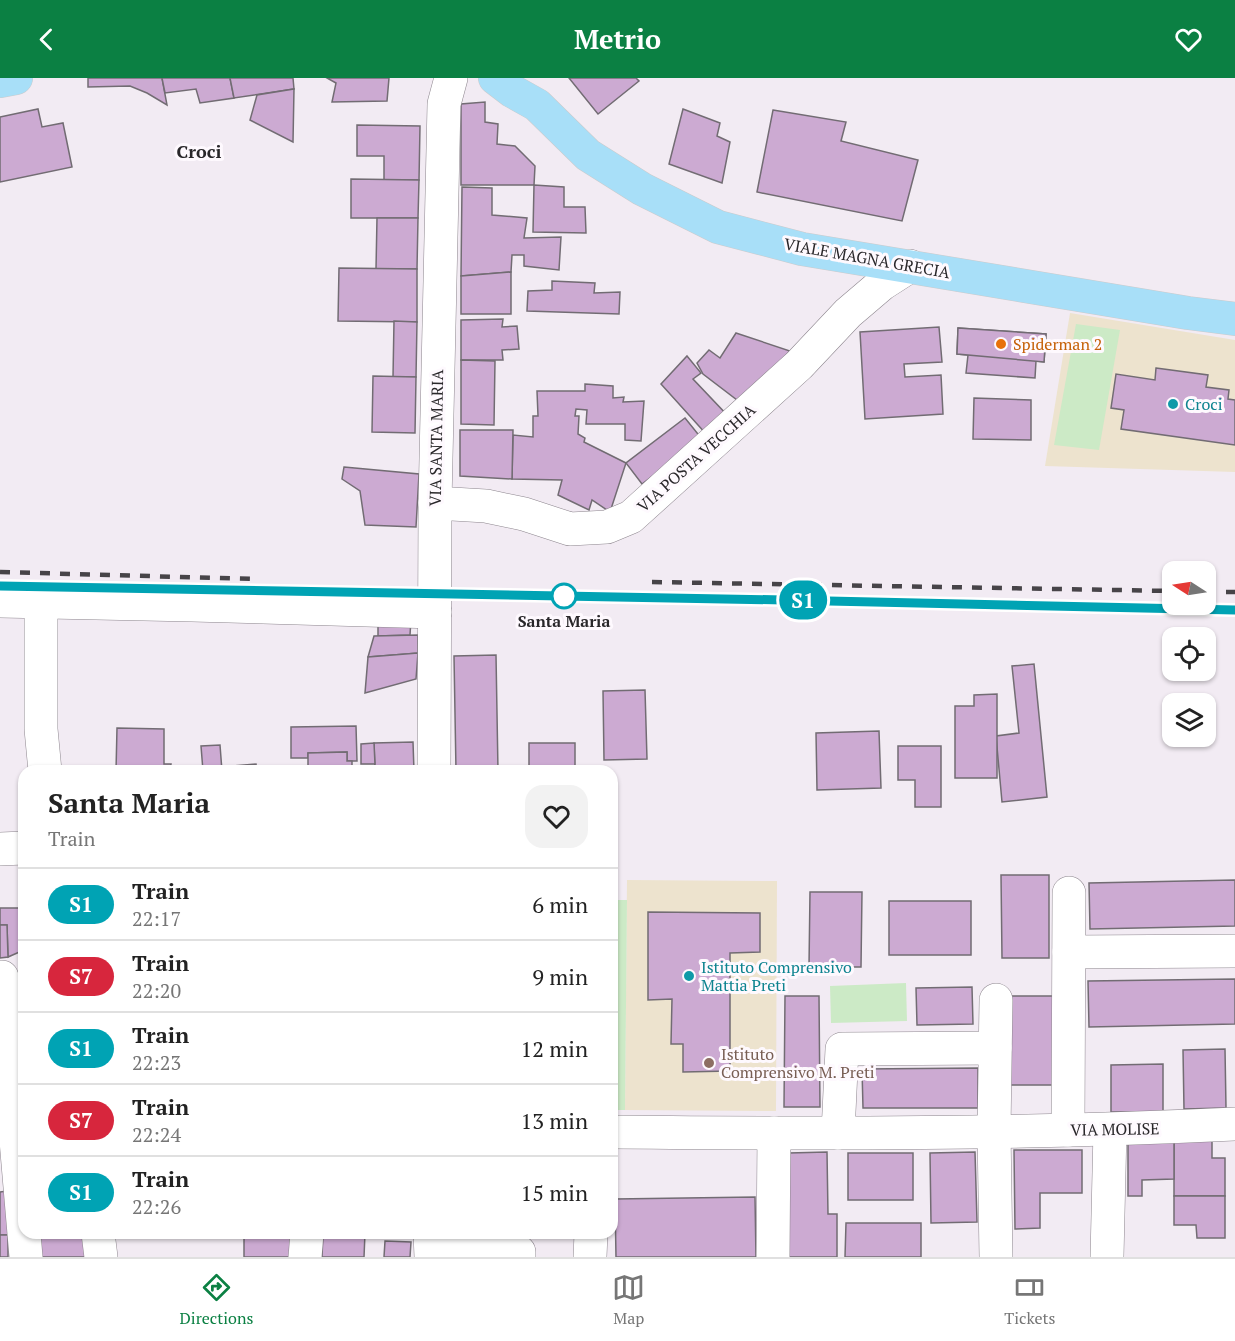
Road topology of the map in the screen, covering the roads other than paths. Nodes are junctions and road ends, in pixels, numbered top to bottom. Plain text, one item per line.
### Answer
1 (16, 78) edge
2 (0, 81) edge
3 (444, 87) edge
4 (517, 88) edge
5 (910, 267) junction
6 (1235, 319) edge
7 (435, 503) junction
8 (0, 601) edge
9 (41, 602) junction
10 (435, 612) junction
11 (44, 765) edge
12 (434, 765) edge
13 (18, 848) edge
14 (0, 849) edge
15 (1069, 893) dead end
16 (1235, 951) edge
17 (1069, 952) junction
18 (9, 976) edge
19 (996, 1000) dead end
20 (995, 1048) junction
21 (1068, 1119) junction
22 (1235, 1124) edge
23 (18, 1125) edge
24 (1110, 1130) junction
25 (994, 1131) junction
26 (618, 1132) edge
27 (774, 1133) junction
28 (838, 1133) junction
29 (25, 1239) edge
30 (99, 1239) edge
31 (306, 1239) edge
32 (434, 1239) edge
33 (591, 1239) edge
34 (444, 1254) edge
35 (26, 1257) edge
36 (101, 1257) edge
37 (305, 1257) edge
38 (519, 1257) edge
39 (590, 1257) edge
40 (773, 1257) edge
41 (996, 1257) edge
42 (1107, 1257) edge

1 - 2 main road
3 - 4 street
3 - 7 street, VIA SANTA MARIA
4 - 5 main road, VIALE MAGNA GRECIA
5 - 6 main road, VIALE MAGNA GRECIA
5 - 7 street, VIA POSTA VECCHIA
7 - 10 street, VIA SANTA MARIA
8 - 9 street
9 - 10 street
9 - 11 street
10 - 12 street, VIA SANTA MARIA
13 - 14 street
15 - 17 street
16 - 17 street
17 - 21 street
18 - 23 street
19 - 20 street
20 - 25 street
20 - 28 street
21 - 24 street, VIA MOLISE
21 - 25 street, VIA MOLISE
22 - 24 street, VIA MOLISE
24 - 42 street
25 - 28 street, VIA MOLISE
25 - 41 street
26 - 27 street, VIA MOLISE
27 - 28 street, VIA MOLISE
27 - 40 street
29 - 35 street
30 - 36 street
31 - 37 street
32 - 34 street
33 - 39 street
34 - 38 street

